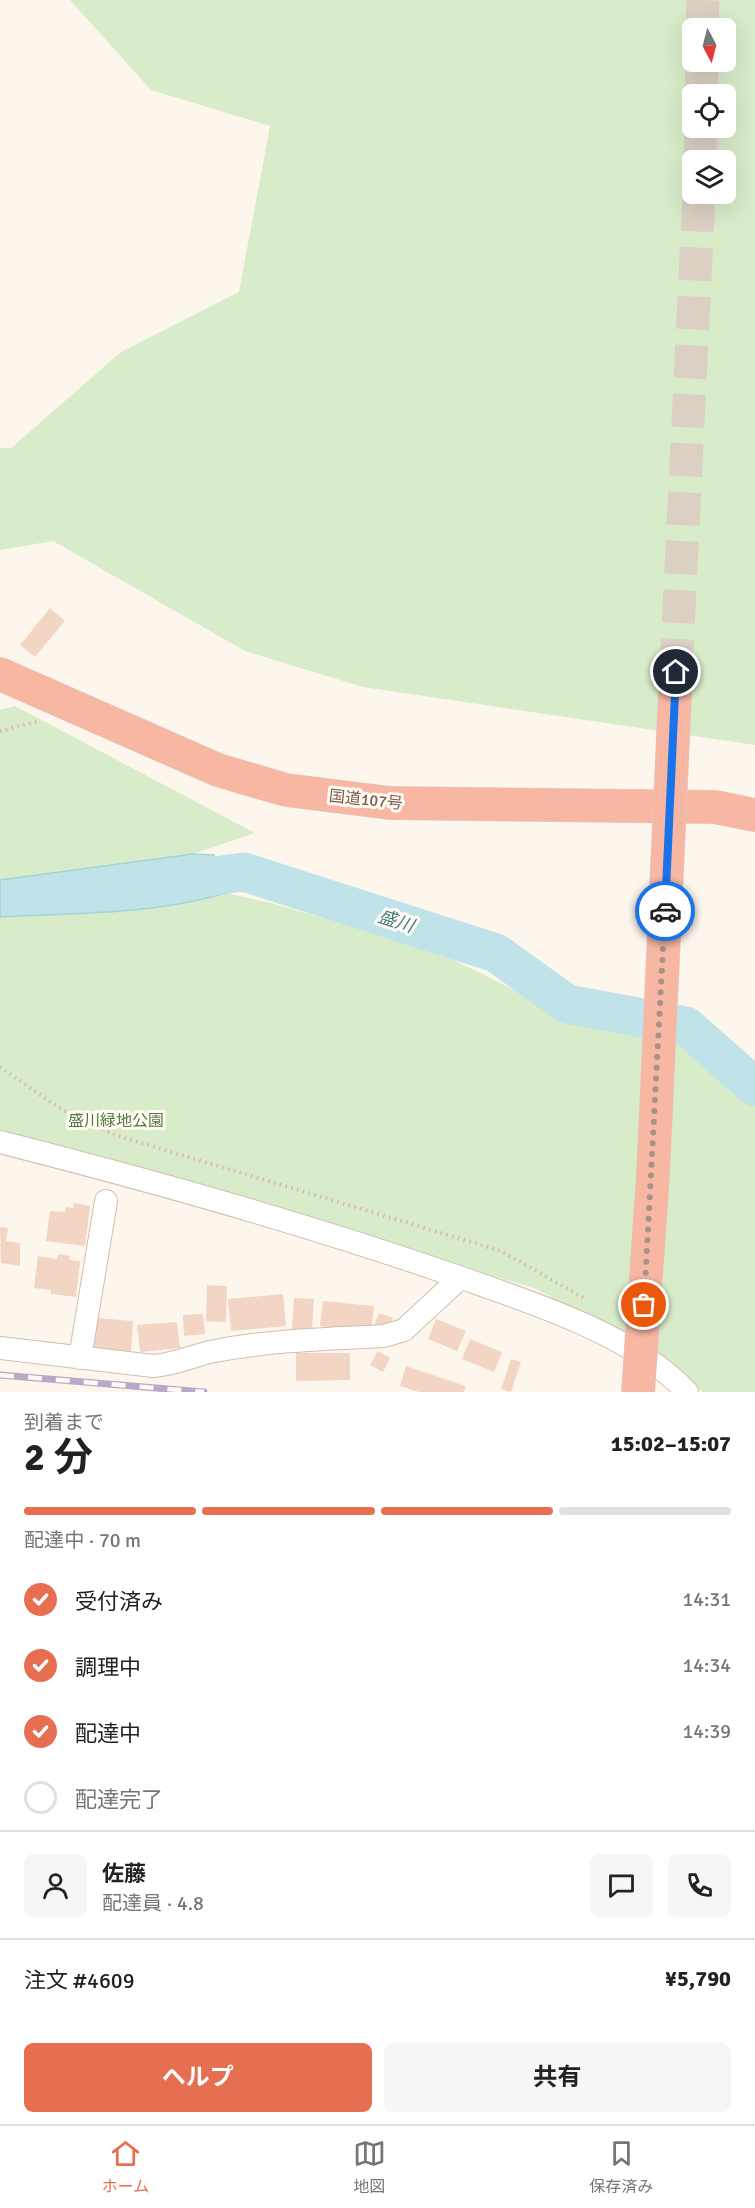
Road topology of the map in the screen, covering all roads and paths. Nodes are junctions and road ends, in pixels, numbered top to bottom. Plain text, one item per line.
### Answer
1 (676, 672) tunnel mouth
2 (0, 674) edge
3 (755, 815) edge
4 (0, 1067) edge
5 (0, 1142) edge
6 (106, 1201) dead end
7 (460, 1278) junction
8 (597, 1306) dead end
9 (0, 1348) edge
10 (80, 1358) junction
11 (638, 1392) edge
12 (687, 1392) edge

1 - 11 highway, bridge
2 - 3 highway, 国道107号
4 - 8 path
5 - 7 street
6 - 10 street
7 - 10 street
7 - 12 street
9 - 10 street

